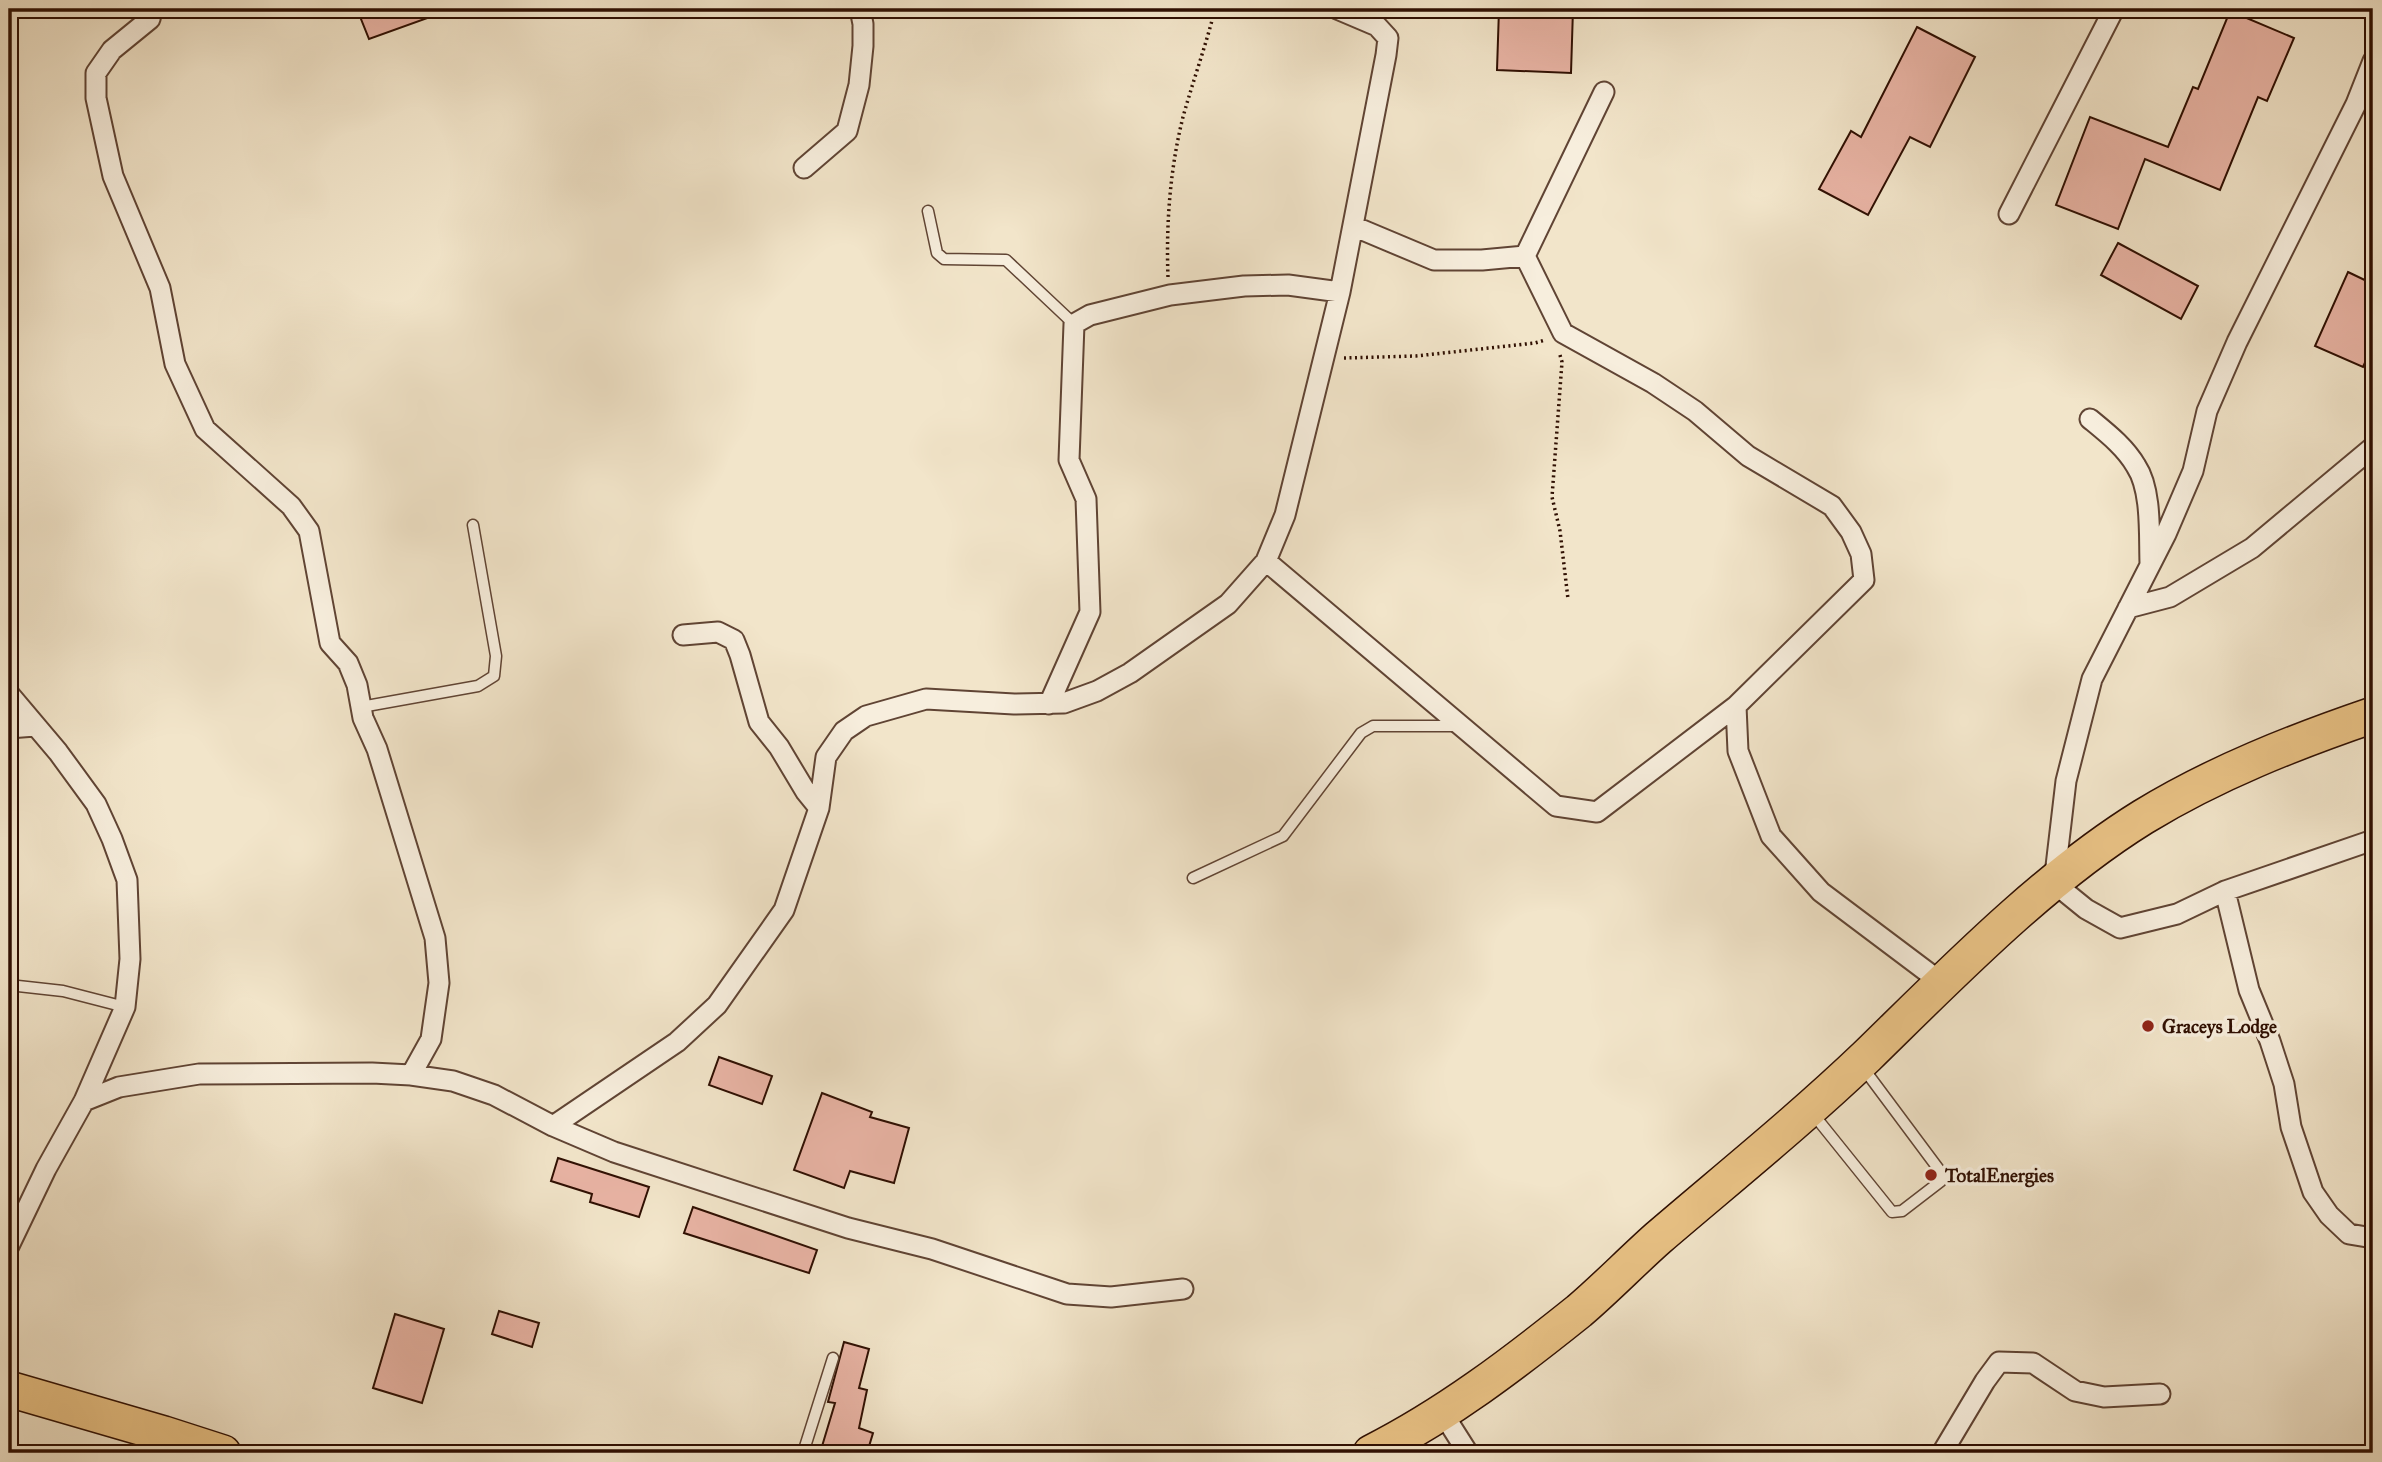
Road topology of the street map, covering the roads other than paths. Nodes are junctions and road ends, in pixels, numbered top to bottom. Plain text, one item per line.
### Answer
1 (152, 9) edge
2 (860, 9) edge
3 (1337, 9) edge
4 (2114, 9) edge
5 (2373, 61) edge
6 (1604, 92) dead end
7 (804, 168) dead end
8 (928, 211) dead end
9 (2009, 214) dead end
10 (1353, 226) junction
11 (1525, 256) junction
12 (1340, 292) junction
13 (1074, 324) junction
14 (2090, 419) dead end
15 (2373, 447) edge
16 (473, 525) dead end
17 (1266, 561) junction
18 (2150, 564) junction
19 (2128, 608) junction
20 (683, 635) dead end
21 (9, 694) edge
22 (1049, 704) junction
23 (1736, 706) junction
24 (361, 707) junction
25 (2373, 715) edge
26 (35, 726) junction
27 (1461, 726) junction
28 (9, 728) edge
29 (819, 807) junction
30 (2373, 840) edge
31 (1193, 878) dead end
32 (2054, 883) junction
33 (2225, 891) junction
34 (1942, 983) junction
35 (9, 985) edge
36 (125, 1007) junction
37 (1859, 1063) junction
38 (411, 1075) junction
39 (84, 1101) junction
40 (1810, 1110) junction
41 (553, 1126) junction
42 (2373, 1238) edge
43 (9, 1246) edge
44 (1183, 1289) dead end
45 (833, 1358) dead end
46 (9, 1389) edge
47 (2160, 1394) dead end
48 (1442, 1412) junction
49 (223, 1453) edge
50 (803, 1453) edge
51 (1371, 1453) edge
52 (1468, 1453) edge
53 (1942, 1453) edge

1 - 24 street
2 - 7 street
3 - 10 street
4 - 9 street
5 - 18 street
6 - 11 street
8 - 13 lane
10 - 11 street
10 - 12 street
11 - 23 street
12 - 13 street
12 - 17 street
13 - 22 street
14 - 18 street
15 - 19 street
16 - 24 lane
17 - 22 street
17 - 27 street
18 - 19 street
19 - 32 street
20 - 29 street
21 - 26 street
22 - 29 street
23 - 27 street
23 - 34 street
24 - 38 street
25 - 32 highway
26 - 28 street
26 - 36 street
27 - 31 lane
29 - 41 street
30 - 33 street
32 - 33 street
32 - 34 highway
33 - 42 street
34 - 37 highway
35 - 36 lane
36 - 39 street
37 - 40 highway
37 - 40 lane
38 - 39 street
38 - 41 street
39 - 43 street
40 - 48 highway
41 - 44 street
45 - 50 lane
46 - 49 highway
47 - 53 street
48 - 51 highway
48 - 52 street

